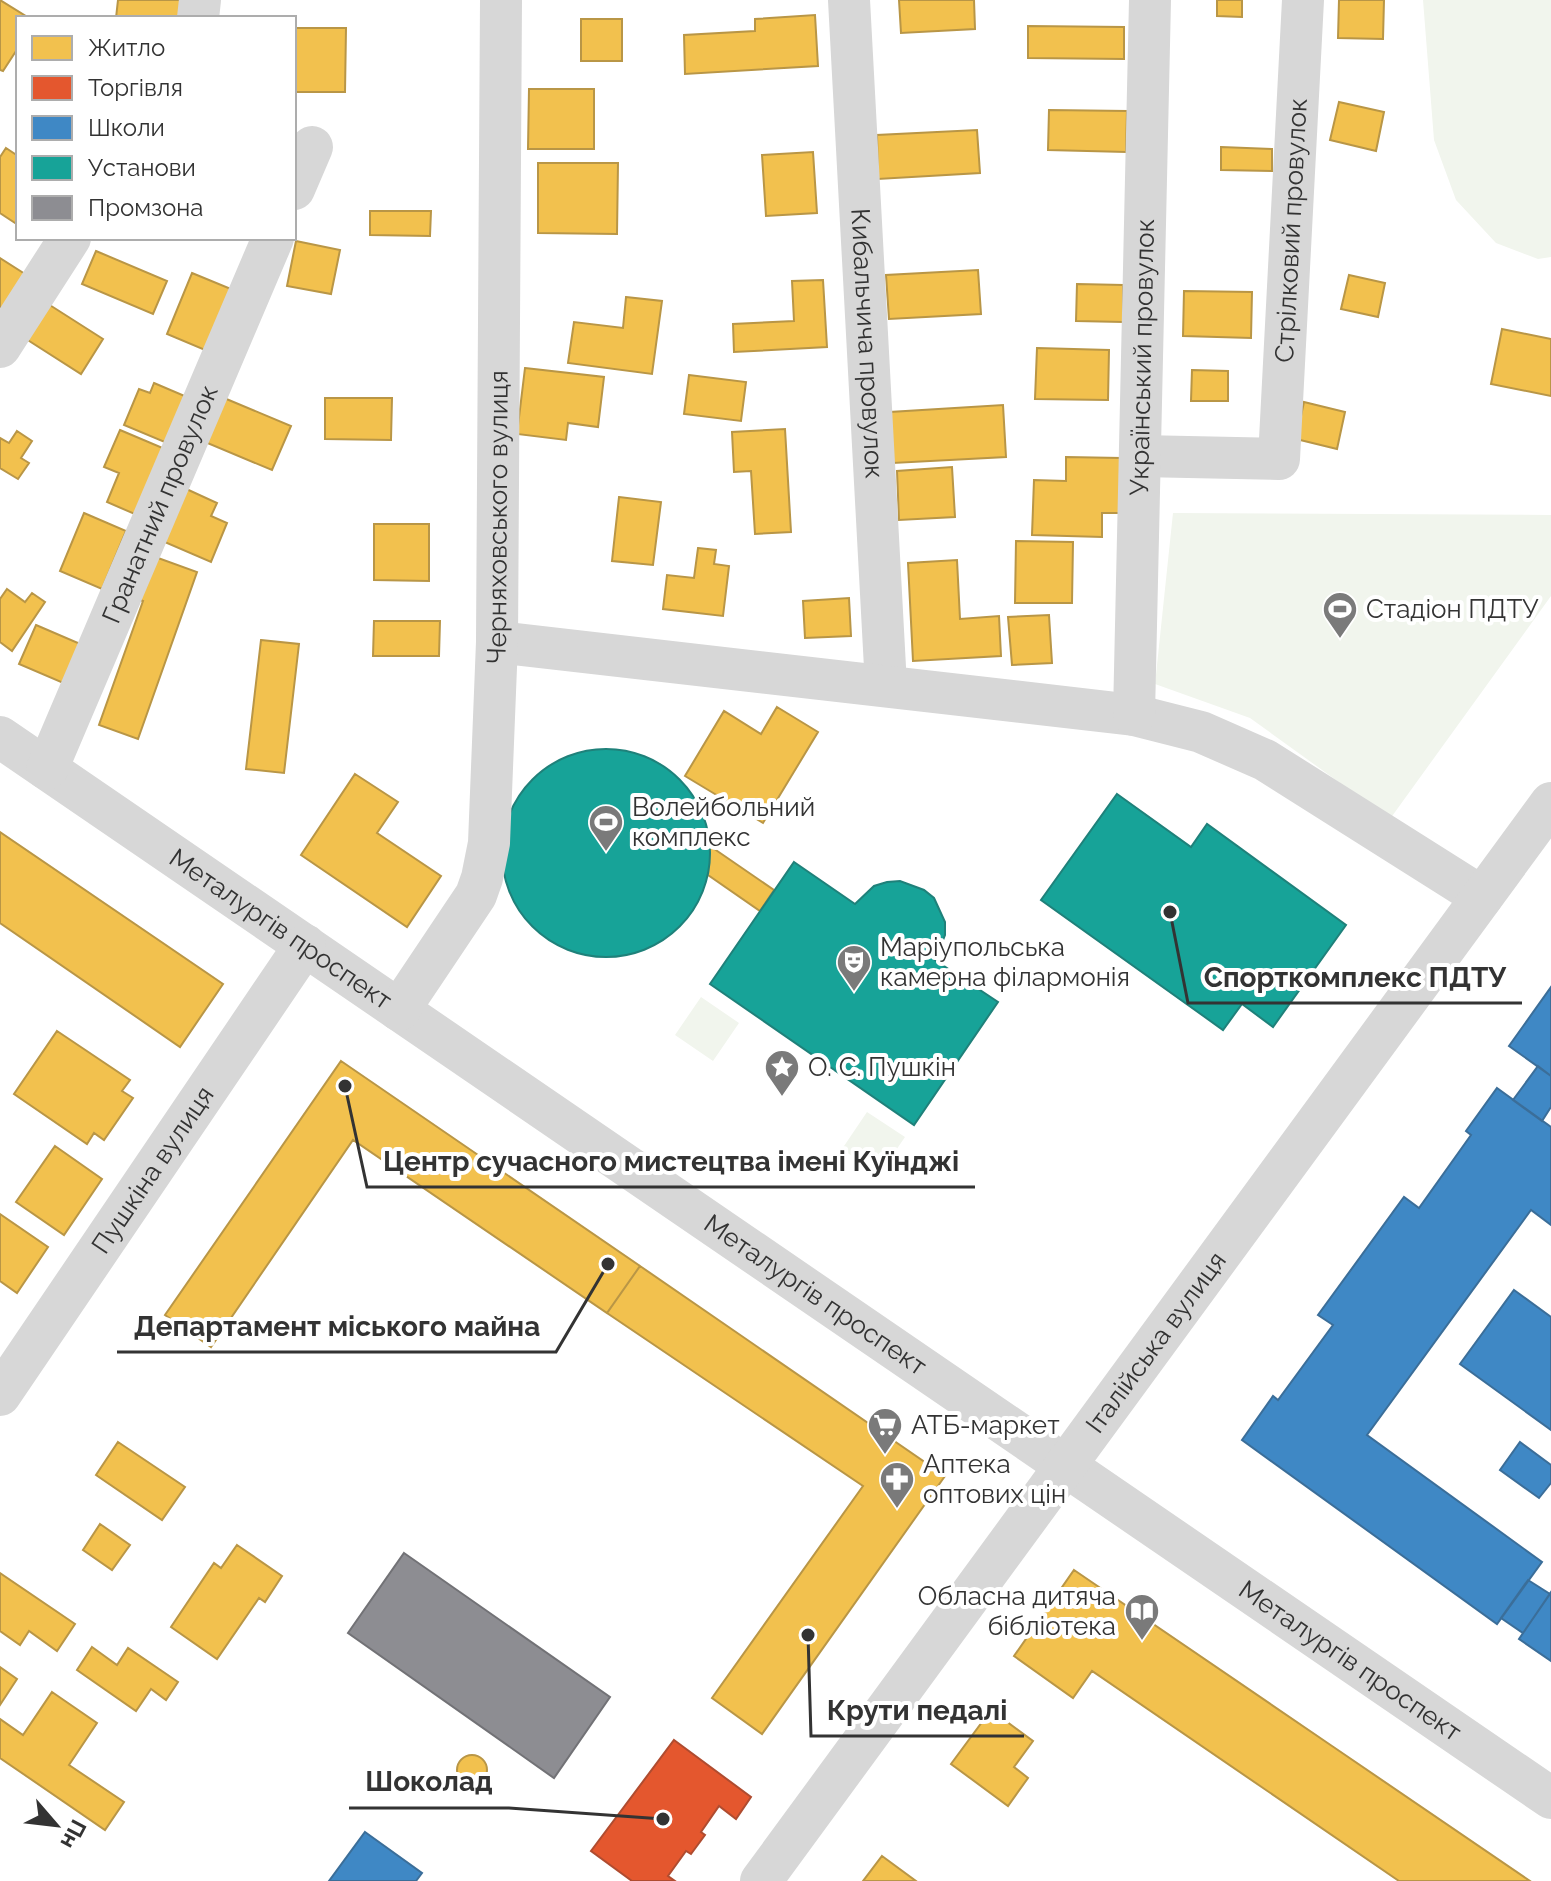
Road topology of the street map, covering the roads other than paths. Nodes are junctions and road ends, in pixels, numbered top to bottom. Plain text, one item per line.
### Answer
1 (501, 0) edge
2 (849, 0) edge
3 (1150, 0) edge
4 (1303, 0) edge
5 (312, 147) dead end
6 (296, 184) edge
7 (69, 240) edge
8 (272, 240) edge
9 (0, 347) edge
10 (1140, 456) junction
11 (497, 642) junction
12 (886, 686) junction
13 (1134, 715) junction
14 (0, 737) edge
15 (47, 769) junction
16 (1551, 803) edge
17 (1482, 897) junction
18 (305, 945) junction
19 (399, 1010) junction
20 (0, 1395) edge
21 (1066, 1466) junction
22 (1551, 1798) edge
23 (761, 1881) edge

1 - 11 street, Черняховського вулиця
2 - 12 street, Кибальчича провулок
3 - 10 street, Український провулок
4 - 10 street, Стрілковий провулок
5 - 6 street
7 - 9 street
8 - 15 street, Гранатний провулок
10 - 13 street, Український провулок
11 - 12 street
11 - 19 street, Черняховського вулиця
12 - 13 street
13 - 17 street
14 - 15 street, Металургів проспект
15 - 18 street, Металургів проспект
16 - 17 street, Італійська вулиця
17 - 21 street, Італійська вулиця
18 - 19 street, Металургів проспект
18 - 20 street, Пушкіна вулиця
19 - 21 street, Металургів проспект
21 - 22 street, Металургів проспект
21 - 23 street, Італійська вулиця

